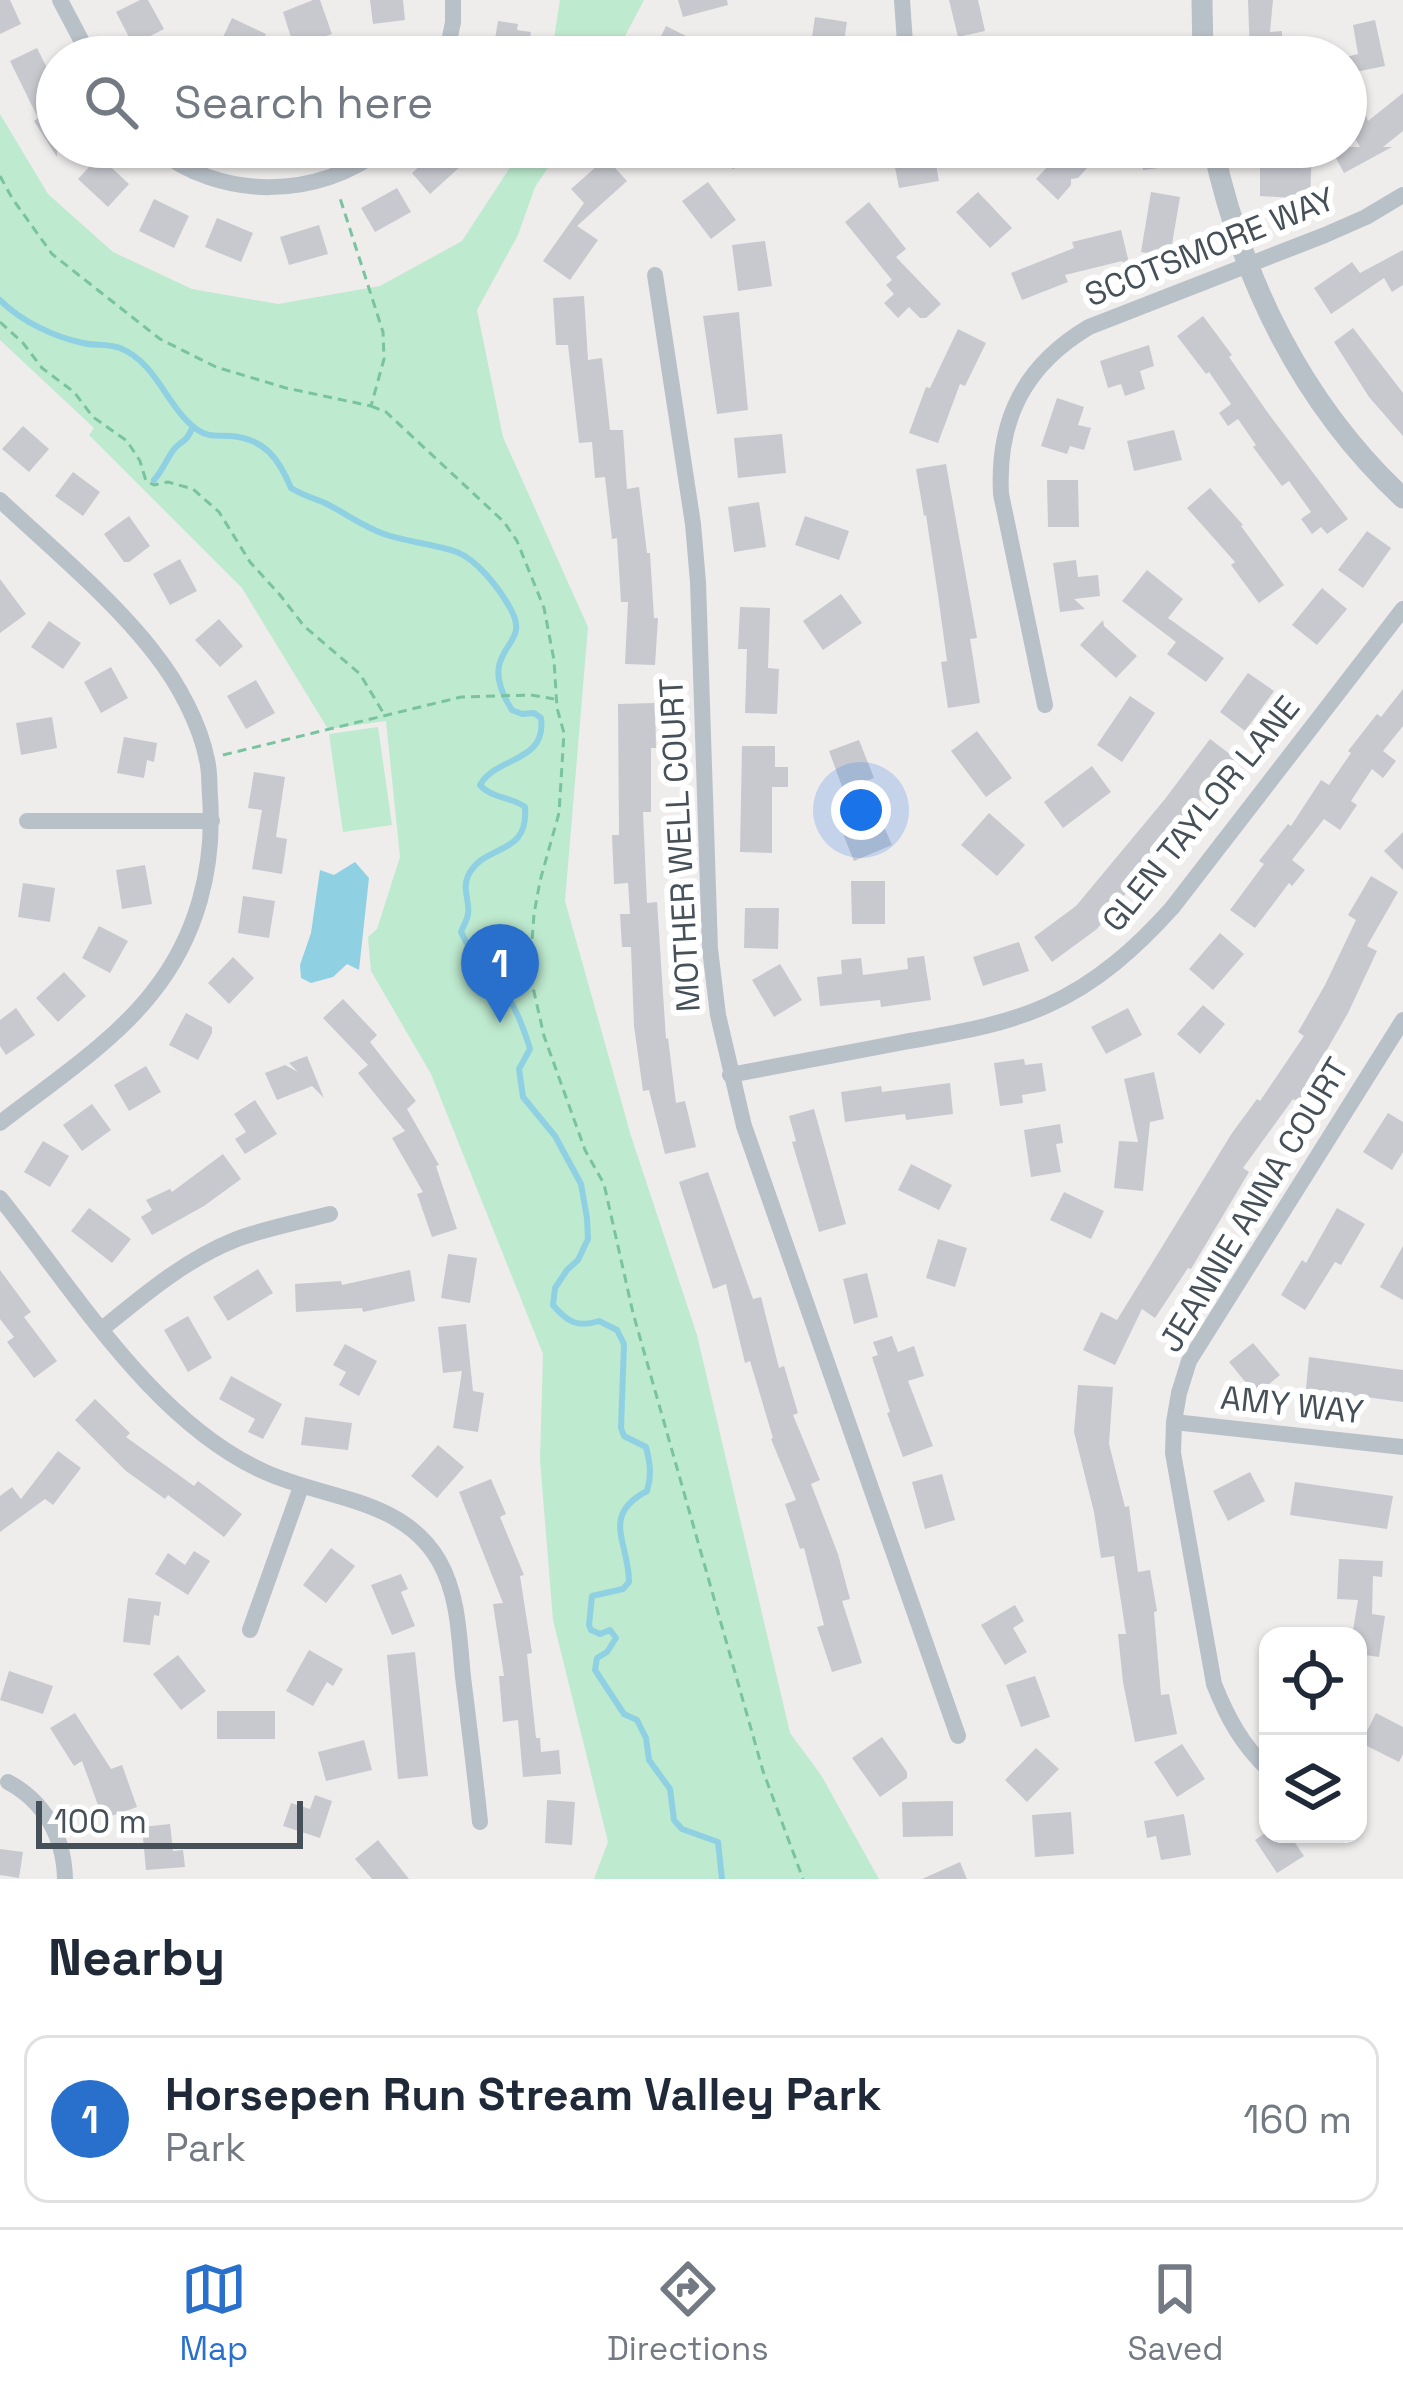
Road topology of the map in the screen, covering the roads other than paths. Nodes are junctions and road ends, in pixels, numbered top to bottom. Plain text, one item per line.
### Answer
1 (60, 0) edge
2 (453, 0) edge
3 (902, 0) edge
4 (1202, 0) edge
5 (79, 36) edge
6 (450, 36) edge
7 (905, 36) edge
8 (1203, 36) edge
9 (186, 168) edge
10 (352, 168) edge
11 (1217, 168) edge
12 (1403, 195) edge
13 (1246, 265) junction
14 (656, 275) dead end
15 (1403, 498) edge
16 (0, 500) edge
17 (1403, 609) edge
18 (1045, 705) dead end
19 (28, 821) dead end
20 (212, 821) junction
21 (1403, 1019) edge
22 (730, 1075) junction
23 (0, 1123) edge
24 (0, 1198) edge
25 (330, 1214) dead end
26 (102, 1329) junction
27 (1174, 1422) junction
28 (1403, 1447) edge
29 (301, 1487) junction
30 (250, 1630) dead end
31 (958, 1736) dead end
32 (1259, 1759) edge
33 (8, 1782) dead end
34 (480, 1822) dead end
35 (65, 1879) edge

1 - 5 street
2 - 6 street
3 - 7 street
4 - 8 street
9 - 10 street
11 - 13 street
12 - 13 street, SCOTSMORE WAY
13 - 15 street
13 - 18 street, SCOTSMORE WAY
14 - 22 street, MOTHER WELL COURT
16 - 20 street
17 - 22 street, GLEN TAYLOR LANE
19 - 20 street
20 - 23 street
21 - 27 street, JEANNIE ANNA COURT
22 - 31 street, MOTHER WELL COURT
24 - 26 street
25 - 26 street
26 - 29 street
27 - 28 street, AMY WAY
27 - 32 street, JEANNIE ANNA COURT
29 - 30 street
29 - 34 street
33 - 35 street

